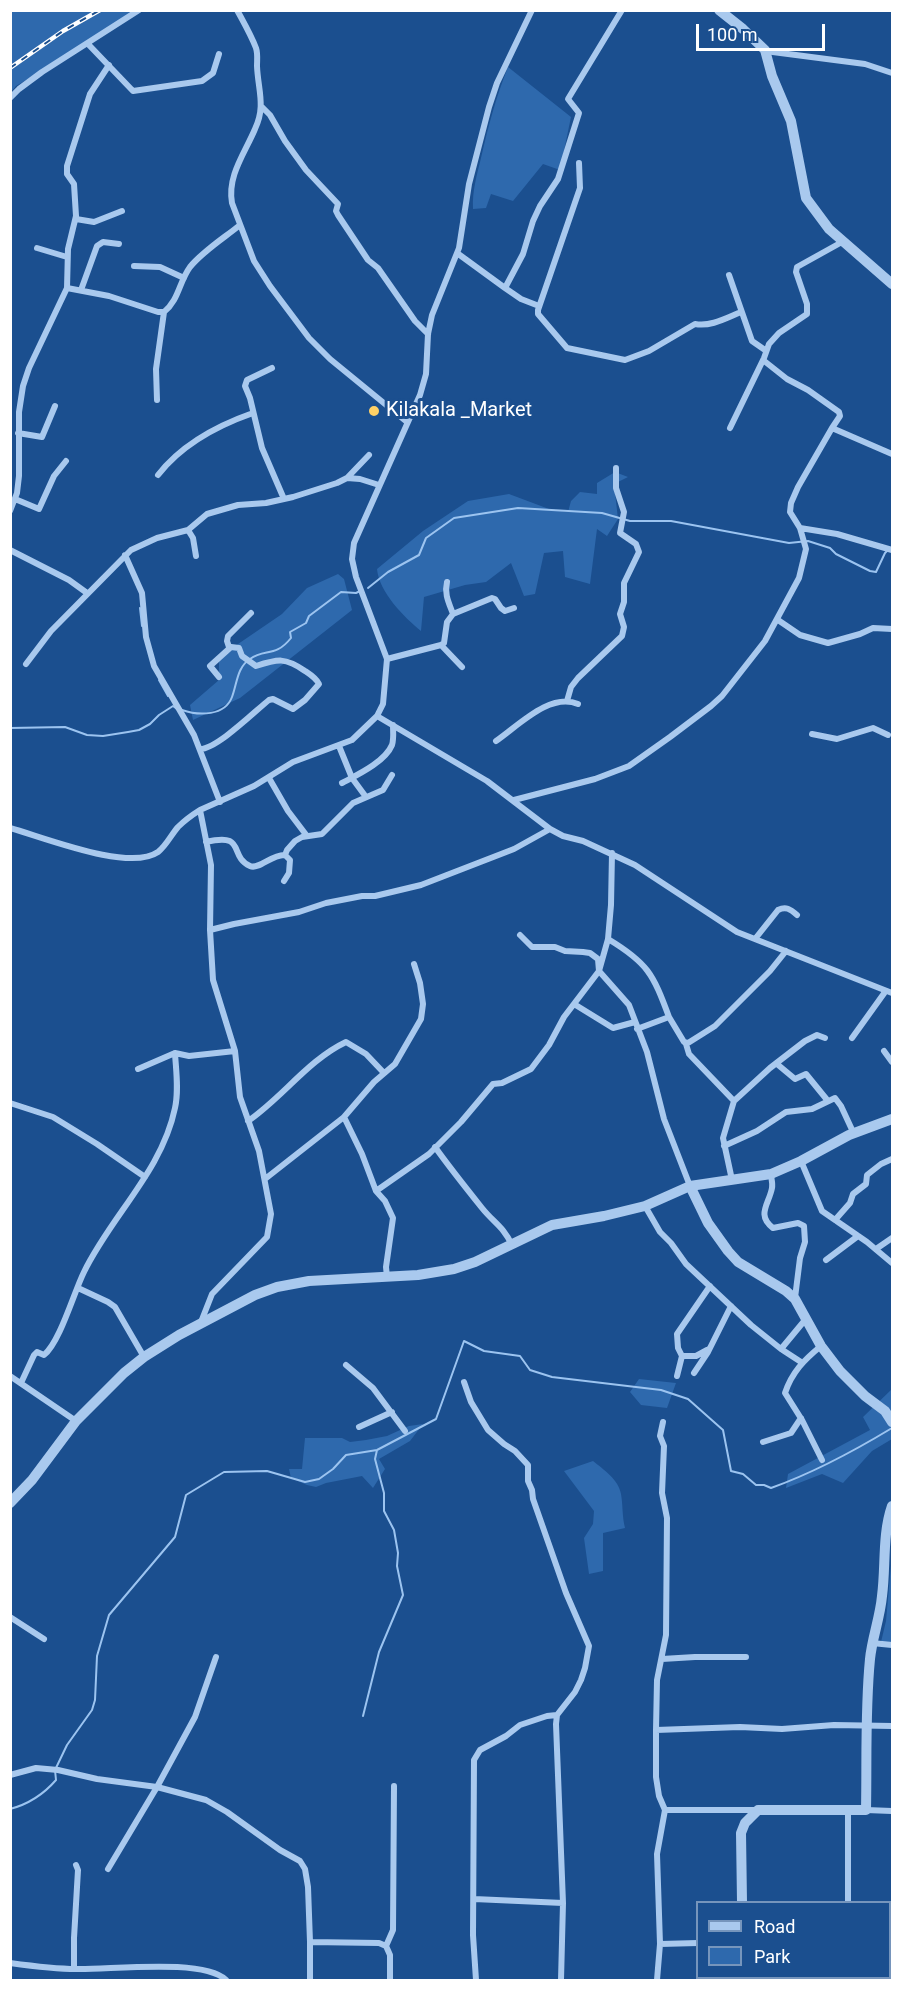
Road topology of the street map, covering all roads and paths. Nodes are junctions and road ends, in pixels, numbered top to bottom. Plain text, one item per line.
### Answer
1 (139, 10) edge
2 (237, 10) edge
3 (532, 10) edge
4 (622, 10) edge
5 (719, 10) edge
6 (88, 44) junction
7 (765, 50) junction
8 (219, 54) dead end
9 (109, 65) junction
10 (892, 73) edge
11 (10, 98) edge
12 (262, 107) junction
13 (579, 163) dead end
14 (122, 211) dead end
15 (76, 219) junction
16 (240, 225) junction
17 (842, 242) junction
18 (119, 244) dead end
19 (37, 248) dead end
20 (457, 254) junction
21 (67, 257) junction
22 (134, 266) dead end
23 (729, 275) dead end
24 (183, 278) junction
25 (892, 284) edge
26 (67, 288) junction
27 (505, 288) junction
28 (81, 290) junction
29 (539, 306) junction
30 (164, 312) junction
31 (741, 312) junction
32 (428, 334) junction
33 (765, 350) junction
34 (763, 360) junction
35 (272, 368) dead end
36 (158, 400) dead end
37 (55, 406) dead end
38 (253, 413) junction
39 (406, 422) junction
40 (730, 428) dead end
41 (832, 428) junction
42 (18, 433) junction
43 (369, 454) dead end
44 (892, 454) edge
45 (66, 461) dead end
46 (615, 468) dead end
47 (158, 475) dead end
48 (347, 478) junction
49 (380, 484) junction
50 (15, 499) junction
51 (284, 499) junction
52 (10, 511) edge
53 (800, 528) junction
54 (188, 530) junction
55 (10, 550) edge
56 (892, 550) edge
57 (125, 555) junction
58 (196, 556) dead end
59 (447, 582) dead end
60 (87, 593) junction
61 (514, 608) dead end
62 (251, 613) dead end
63 (453, 614) junction
64 (777, 620) junction
65 (892, 629) edge
66 (441, 645) junction
67 (229, 647) junction
68 (387, 659) junction
69 (26, 664) dead end
70 (462, 667) dead end
71 (219, 677) dead end
72 (567, 701) junction
73 (578, 704) dead end
74 (377, 716) junction
75 (393, 725) junction
76 (812, 734) dead end
77 (888, 735) dead end
78 (496, 741) dead end
79 (339, 746) junction
80 (200, 749) junction
81 (393, 775) dead end
82 (269, 778) junction
83 (352, 778) junction
84 (342, 783) dead end
85 (366, 797) junction
86 (514, 800) junction
87 (220, 802) junction
88 (200, 810) junction
89 (10, 828) edge
90 (550, 829) junction
91 (307, 836) junction
92 (206, 842) junction
93 (612, 853) junction
94 (285, 855) junction
95 (284, 881) dead end
96 (797, 915) dead end
97 (210, 930) junction
98 (520, 935) dead end
99 (608, 939) junction
100 (755, 939) junction
101 (786, 951) junction
102 (414, 964) dead end
103 (599, 970) junction
104 (890, 991) edge
105 (574, 1004) junction
106 (669, 1017) junction
107 (636, 1025) junction
108 (825, 1038) dead end
109 (852, 1038) dead end
110 (686, 1044) junction
111 (235, 1051) junction
112 (884, 1051) dead end
113 (175, 1053) junction
114 (892, 1062) edge
115 (777, 1064) junction
116 (138, 1069) dead end
117 (384, 1073) junction
118 (734, 1101) junction
119 (828, 1101) junction
120 (10, 1103) edge
121 (344, 1117) junction
122 (892, 1119) edge
123 (248, 1121) junction
124 (854, 1134) junction
125 (724, 1146) junction
126 (435, 1147) junction
127 (892, 1159) edge
128 (801, 1161) junction
129 (771, 1173) junction
130 (145, 1177) junction
131 (265, 1179) junction
132 (732, 1181) junction
133 (690, 1186) junction
134 (376, 1191) junction
135 (645, 1206) junction
136 (836, 1220) junction
137 (858, 1236) junction
138 (892, 1238) edge
139 (512, 1245) junction
140 (876, 1249) junction
141 (826, 1260) dead end
142 (892, 1263) edge
143 (387, 1277) junction
144 (710, 1286) junction
145 (78, 1288) junction
146 (795, 1299) junction
147 (731, 1306) junction
148 (805, 1320) junction
149 (200, 1323) junction
150 (711, 1345) junction
151 (820, 1346) junction
152 (781, 1349) junction
153 (682, 1356) junction
154 (144, 1357) junction
155 (801, 1362) junction
156 (346, 1365) dead end
157 (694, 1373) dead end
158 (10, 1376) edge
159 (677, 1376) dead end
160 (464, 1382) dead end
161 (21, 1383) junction
162 (392, 1412) junction
163 (801, 1418) junction
164 (892, 1420) edge
165 (76, 1421) junction
166 (663, 1422) dead end
167 (360, 1427) dead end
168 (405, 1431) dead end
169 (762, 1442) dead end
170 (822, 1460) dead end
171 (11, 1502) edge
172 (892, 1506) edge
173 (10, 1617) edge
174 (44, 1639) dead end
175 (872, 1643) junction
176 (892, 1645) edge
177 (746, 1657) dead end
178 (216, 1658) dead end
179 (662, 1659) junction
180 (557, 1715) junction
181 (866, 1726) junction
182 (892, 1726) edge
183 (656, 1730) junction
184 (10, 1775) edge
185 (394, 1786) dead end
186 (157, 1787) junction
187 (665, 1810) junction
188 (758, 1810) junction
189 (866, 1810) junction
190 (892, 1810) edge
191 (848, 1811) junction
192 (76, 1865) dead end
193 (108, 1869) dead end
194 (474, 1899) junction
195 (742, 1901) edge
196 (848, 1901) edge
197 (563, 1903) junction
198 (310, 1942) junction
199 (696, 1943) edge
200 (660, 1944) junction
201 (386, 1946) junction
202 (10, 1963) edge
203 (74, 1969) junction
204 (562, 1979) edge
205 (226, 1980) edge
206 (310, 1980) edge
207 (390, 1980) edge
208 (476, 1980) edge
209 (657, 1980) edge

1 - 6 street
2 - 12 street
3 - 20 street
4 - 27 street
5 - 7 street
6 - 9 street
6 - 11 street
7 - 10 street
7 - 17 street
8 - 9 street
9 - 15 street
12 - 16 street
12 - 32 street
13 - 29 street
14 - 15 street
15 - 21 street
16 - 24 street
16 - 39 street
17 - 25 street
17 - 33 street
18 - 28 street
19 - 21 street
20 - 27 street
20 - 32 street
21 - 26 street
22 - 24 street
23 - 31 street
24 - 30 street
26 - 28 street
26 - 42 street
27 - 29 street
28 - 30 street
29 - 31 street
30 - 36 street
31 - 33 street
32 - 39 street
33 - 34 street
34 - 40 street
34 - 41 street
35 - 38 street
37 - 42 street
38 - 47 street
38 - 51 street
39 - 49 street
41 - 44 street
41 - 53 street
42 - 50 street
43 - 48 street
45 - 50 street
46 - 72 street
48 - 49 street
48 - 51 street
49 - 68 street
50 - 52 street
51 - 54 street
53 - 56 street
53 - 64 street
54 - 57 street
54 - 58 street
55 - 60 street
57 - 60 street
57 - 80 street
59 - 63 street
60 - 69 street
61 - 63 street
62 - 67 street
63 - 66 street
64 - 65 street
64 - 86 street
66 - 68 street
66 - 70 street
67 - 71 street
67 - 80 street
68 - 74 street
72 - 73 street
72 - 78 street
74 - 75 street
74 - 79 street
75 - 83 street
75 - 86 street
76 - 77 street
79 - 82 street
79 - 83 street
80 - 87 street
81 - 85 street
82 - 87 street
82 - 91 street
83 - 84 street
83 - 85 street
85 - 91 street
86 - 90 street
87 - 88 street
88 - 89 street
88 - 92 street
90 - 93 street
90 - 97 street
91 - 94 street
92 - 94 street
92 - 97 street
93 - 99 street
93 - 100 street
94 - 95 street
96 - 100 street
97 - 111 street
98 - 103 street
99 - 103 street
99 - 106 street
100 - 101 street
101 - 104 street
101 - 110 street
102 - 117 street
103 - 105 street
103 - 107 street
104 - 109 street
105 - 107 street
105 - 126 street
106 - 107 street
106 - 110 street
107 - 133 street
108 - 115 street
110 - 118 street
111 - 113 street
111 - 123 street
112 - 114 street
113 - 116 street
113 - 130 street
115 - 118 street
115 - 119 street
117 - 121 street
117 - 123 street
118 - 125 street
119 - 124 street
119 - 125 street
120 - 130 street
121 - 131 street
121 - 134 street
122 - 124 street
123 - 131 street
124 - 128 street
125 - 132 street
126 - 134 street
126 - 139 street
127 - 136 street
128 - 129 street
128 - 136 street
129 - 132 street
129 - 146 street
130 - 145 street
131 - 149 street
132 - 133 street
133 - 135 street
133 - 146 street
134 - 143 street
135 - 139 street
135 - 144 street
136 - 137 street
137 - 140 street
137 - 141 street
138 - 140 street
139 - 143 street
140 - 142 street
143 - 149 street
144 - 147 street
144 - 153 street
145 - 154 street
145 - 161 street
146 - 148 street
147 - 150 street
147 - 152 street
148 - 151 street
148 - 152 street
149 - 154 street
150 - 153 street
150 - 157 street
151 - 155 street
151 - 164 street
152 - 155 street
153 - 159 street
154 - 165 street
155 - 163 street
156 - 162 street
158 - 161 street
160 - 180 street
161 - 165 street
162 - 167 street
162 - 168 street
163 - 169 street
163 - 170 street
165 - 171 street
166 - 179 street
172 - 175 street
173 - 174 street
175 - 176 street
175 - 181 street
177 - 179 street
178 - 186 street
179 - 183 street
180 - 194 street
180 - 197 street
181 - 182 street
181 - 183 street
181 - 189 street
183 - 187 street
184 - 186 street
185 - 201 street
186 - 193 street
186 - 198 street
187 - 188 street
187 - 200 street
188 - 191 street
188 - 195 street
189 - 190 street
189 - 191 street
191 - 196 street
192 - 203 street
194 - 197 street
194 - 208 street
197 - 204 street
198 - 201 street
198 - 206 street
199 - 200 street
200 - 209 street
201 - 207 street
202 - 203 street
203 - 205 street

